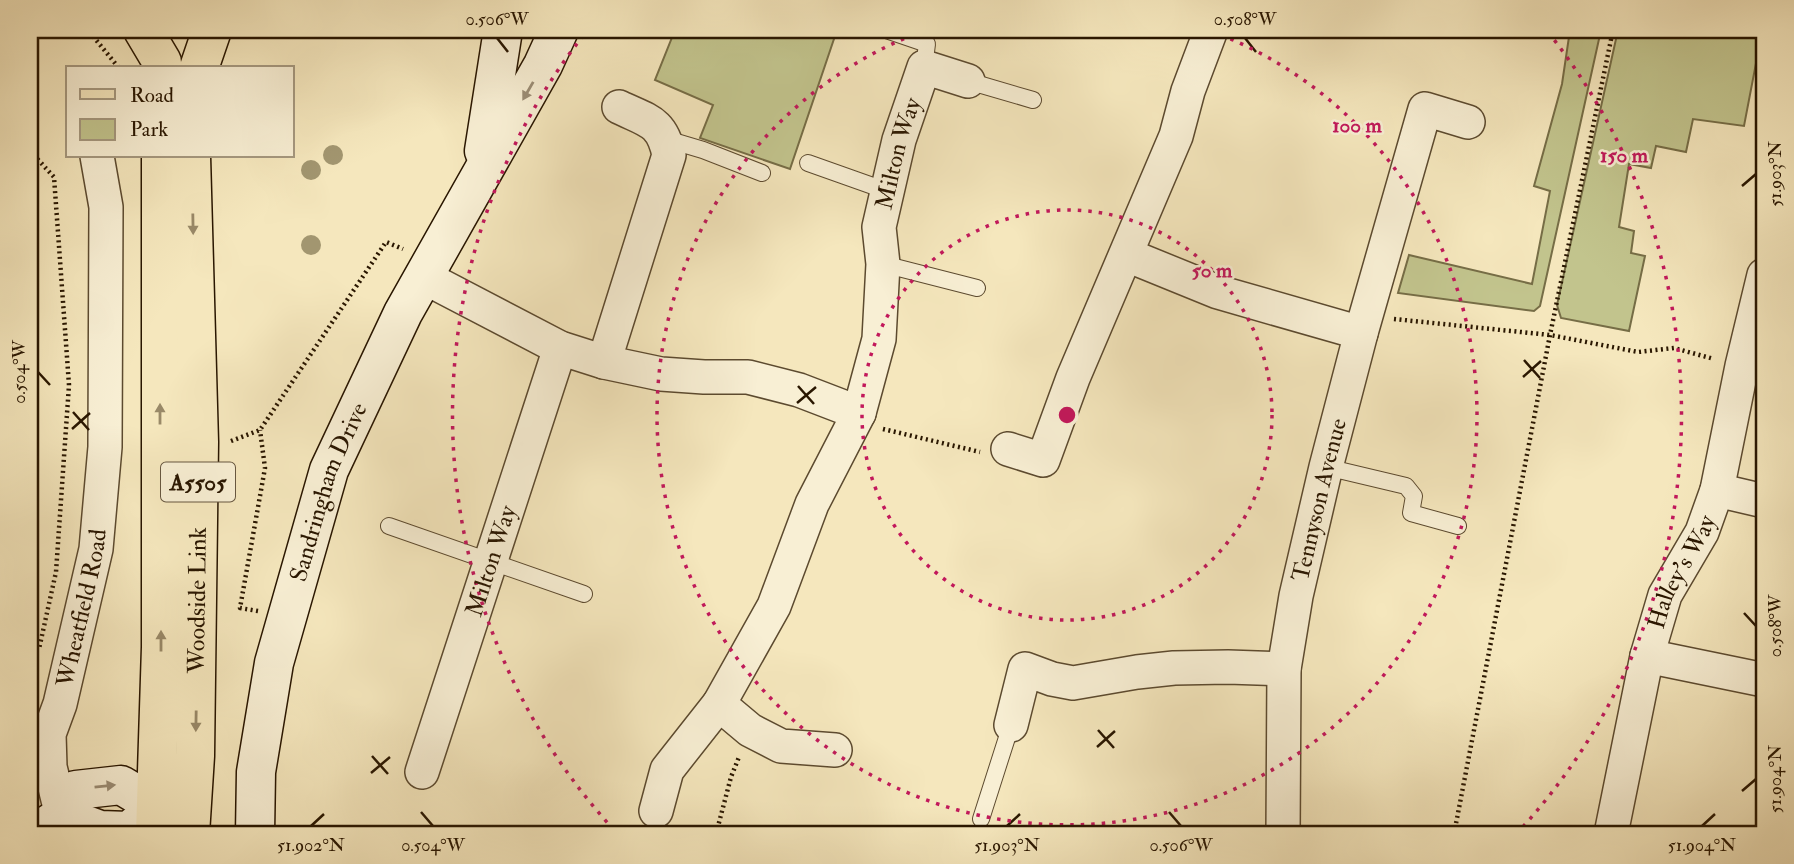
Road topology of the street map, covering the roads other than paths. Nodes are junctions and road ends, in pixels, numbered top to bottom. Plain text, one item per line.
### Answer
1 (143, 30) edge
2 (212, 30) edge
3 (503, 30) edge
4 (559, 30) edge
5 (886, 30) edge
6 (1210, 30) edge
7 (162, 66) edge
8 (200, 66) edge
9 (924, 67) junction
10 (968, 81) joint
11 (1033, 100) dead end
12 (619, 107) dead end
13 (1468, 122) dead end
14 (666, 139) junction
15 (97, 158) edge
16 (161, 158) edge
17 (191, 158) edge
18 (808, 163) dead end
19 (762, 173) dead end
20 (479, 177) junction
21 (887, 191) junction
22 (1127, 255) junction
23 (415, 264) junction
24 (883, 264) junction
25 (1764, 275) edge
26 (977, 288) dead end
27 (1372, 325) junction
28 (560, 348) junction
29 (604, 362) junction
30 (859, 413) junction
31 (1008, 449) road end
32 (1326, 467) junction
33 (1717, 490) junction
34 (1764, 500) edge
35 (389, 526) dead end
36 (1458, 527) dead end
37 (490, 562) junction
38 (584, 594) dead end
39 (1647, 656) junction
40 (1284, 669) junction
41 (1764, 680) edge
42 (719, 704) junction
43 (1011, 725) joint
44 (835, 750) dead end
45 (422, 772) dead end
46 (656, 811) dead end
47 (981, 819) dead end
48 (174, 821) edge
49 (48, 825) edge
50 (255, 834) edge
51 (1283, 834) edge
52 (1611, 834) edge

1 - 7 main road
2 - 8 main road
3 - 20 street, Sandringham Drive
4 -> 20 street, Sandringham Drive
5 - 9 lane
6 - 22 street
9 - 10 street, Milton Way
9 - 21 street, Milton Way
10 - 11 lane
12 - 14 street
13 - 27 street, Tennyson Avenue
14 - 19 lane
14 - 29 street
15 - 49 street, Wheatfield Road
48 -> 16 main road, Woodside Link / A5505
17 -> 48 main road, Woodside Link / A5505
18 - 21 lane
20 - 23 street, Sandringham Drive
21 - 24 street, Milton Way
22 - 27 street
22 - 31 street
23 - 28 street
23 - 50 street, Sandringham Drive
24 - 26 lane
24 - 30 street, Milton Way
25 - 33 street, Halley's Way
27 - 32 street, Tennyson Avenue
28 - 29 street
28 - 37 street, Milton Way
29 - 30 street
30 - 42 street, Milton Way
32 - 36 lane
32 - 40 street, Tennyson Avenue
33 - 34 street, Halley's Way
33 - 39 street, Halley's Way
35 - 37 lane
37 - 38 lane
37 - 45 street, Milton Way
39 - 41 street, Halley's Way
39 - 52 street, Halley's Way
40 - 43 street
40 - 51 street, Tennyson Avenue
42 - 44 street
42 - 46 street, Milton Way
43 - 47 lane
48 - 49 street

